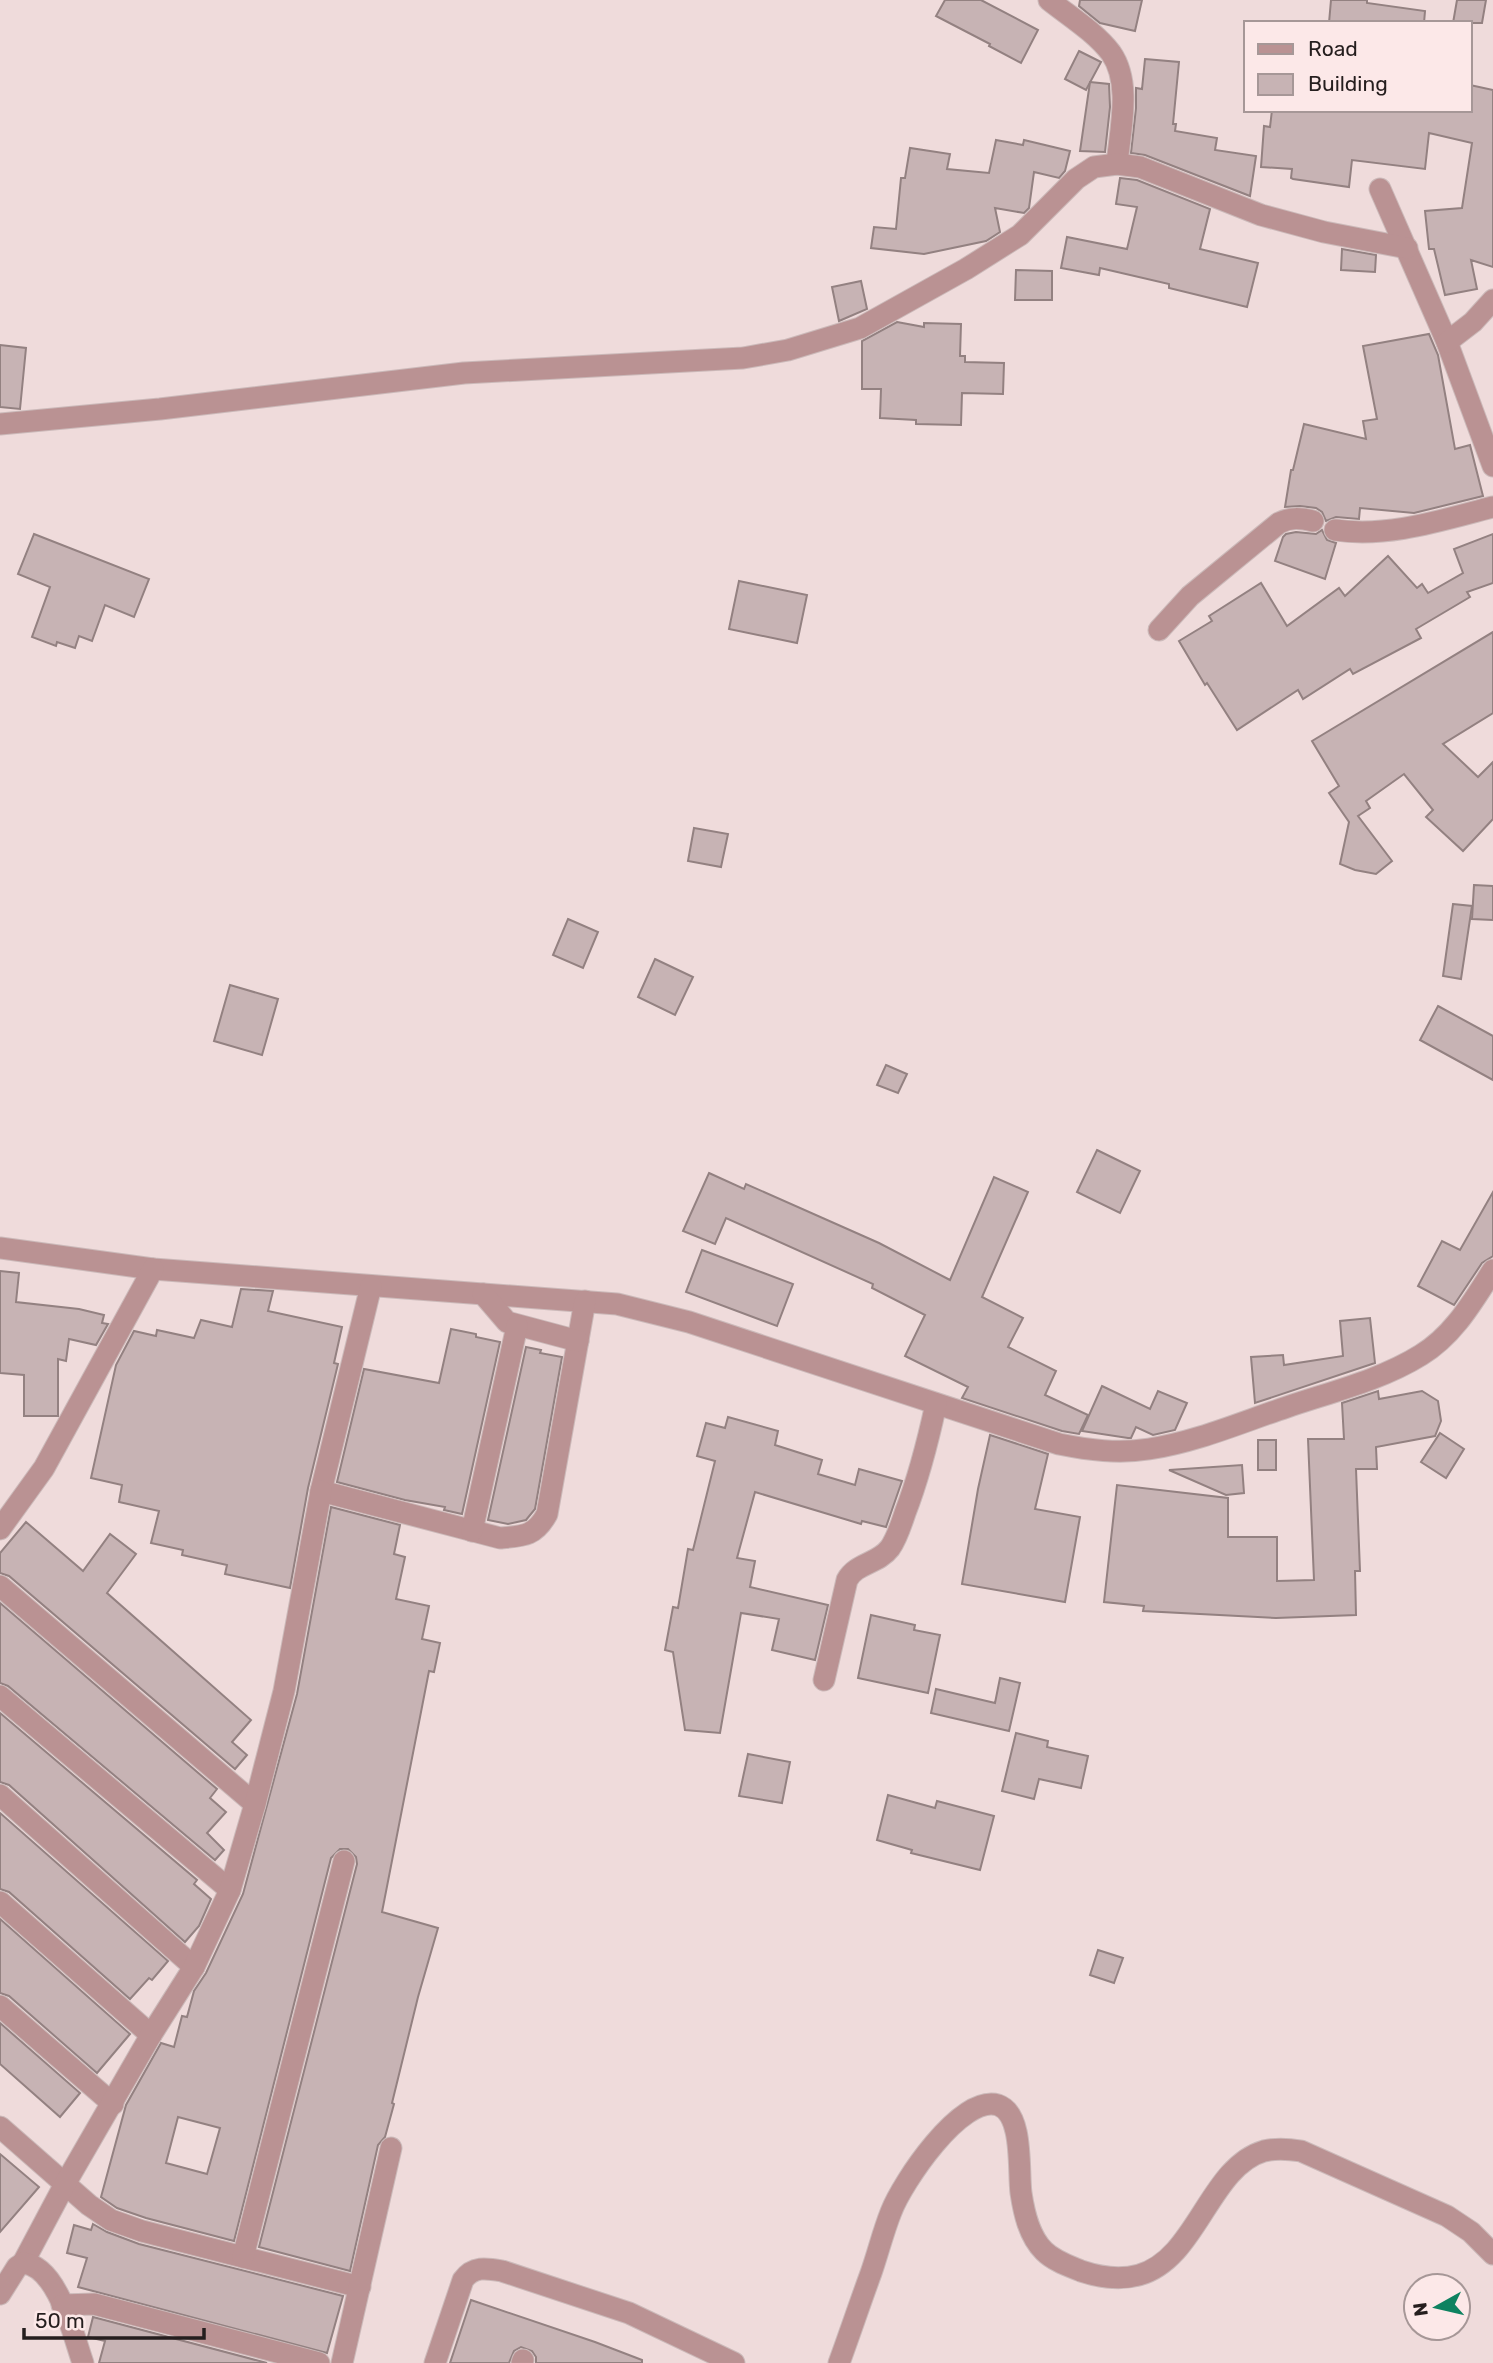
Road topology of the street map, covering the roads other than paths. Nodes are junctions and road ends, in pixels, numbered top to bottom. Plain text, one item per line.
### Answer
1 (1049, 0) edge
2 (1117, 164) junction
3 (1380, 189) dead end
4 (1407, 248) junction
5 (1493, 300) edge
6 (1447, 342) junction
7 (0, 424) edge
8 (1493, 466) edge
9 (1493, 507) edge
10 (1313, 521) dead end
11 (1335, 530) dead end
12 (1159, 630) dead end
13 (0, 1248) edge
14 (153, 1269) junction
15 (1493, 1270) edge
16 (371, 1286) junction
17 (482, 1294) junction
18 (585, 1301) junction
19 (517, 1326) junction
20 (578, 1341) junction
21 (936, 1404) junction
22 (321, 1491) junction
23 (0, 1529) edge
24 (472, 1531) junction
25 (0, 1586) edge
26 (824, 1680) dead end
27 (0, 1696) edge
28 (0, 1795) edge
29 (255, 1804) junction
30 (344, 1861) dead end
31 (230, 1889) junction
32 (0, 1902) edge
33 (194, 1967) junction
34 (0, 2006) edge
35 (151, 2035) junction
36 (113, 2104) junction
37 (0, 2127) edge
38 (391, 2148) dead end
39 (65, 2184) junction
40 (1493, 2254) edge
41 (243, 2257) junction
42 (23, 2263) junction
43 (360, 2287) junction
44 (0, 2294) edge
45 (62, 2305) junction
46 (83, 2363) edge
47 (319, 2363) edge
48 (342, 2363) edge
49 (435, 2363) edge
50 (734, 2363) edge
51 (839, 2363) edge

1 - 2 street
2 - 4 street
2 - 7 street
3 - 4 street
4 - 6 street
5 - 6 street
6 - 8 street
9 - 11 street
10 - 12 street
13 - 14 street
14 - 16 street
14 - 23 street
15 - 21 street
16 - 17 street
16 - 22 street
17 - 18 street
17 - 19 street
18 - 20 street
18 - 21 street
19 - 20 street
19 - 24 street
20 - 24 street
21 - 26 street
22 - 24 street
22 - 29 street
25 - 29 street
27 - 31 street
28 - 33 street
29 - 31 street
30 - 41 street
31 - 33 street
32 - 35 street
33 - 35 street
34 - 36 street
35 - 36 street
36 - 39 street
37 - 39 street
38 - 43 street
39 - 41 street
39 - 42 street
40 - 51 street
41 - 43 street
42 - 44 street
42 - 45 street
43 - 48 street
45 - 46 street
45 - 47 street
49 - 50 street

